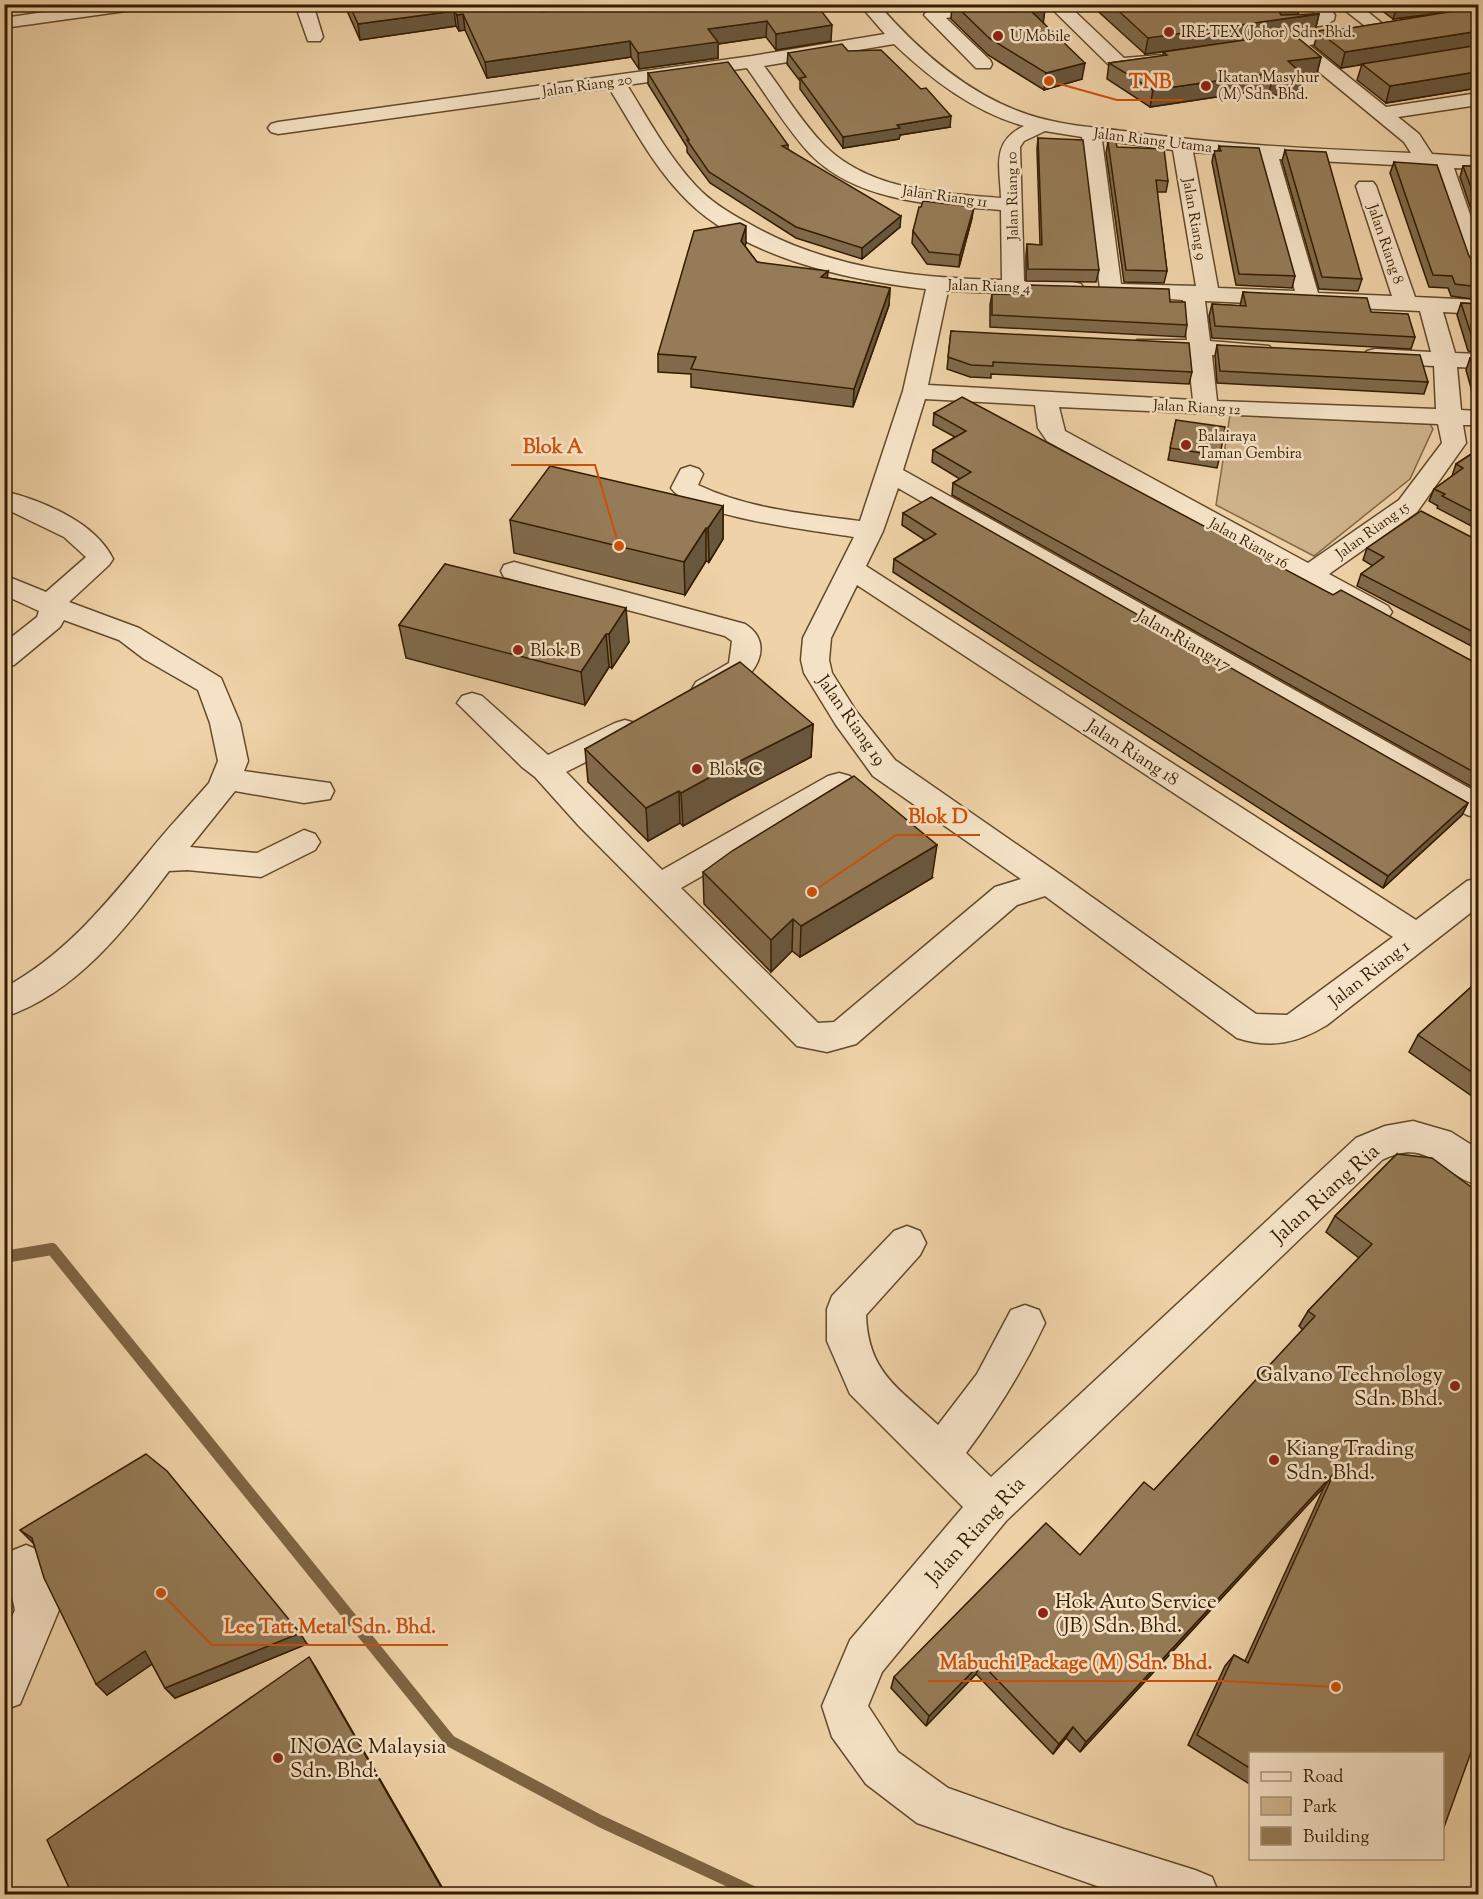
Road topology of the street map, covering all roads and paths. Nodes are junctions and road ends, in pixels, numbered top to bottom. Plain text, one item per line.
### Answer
1 (140, 4) edge
2 (304, 4) edge
3 (868, 4) edge
4 (997, 4) edge
5 (1056, 4) edge
6 (1314, 4) edge
7 (1346, 4) edge
8 (4, 23) edge
9 (1401, 26) edge
10 (1380, 29) junction
11 (1245, 32) edge
12 (314, 37) dead end
13 (896, 38) junction
14 (1294, 42) junction
15 (1235, 51) edge
16 (1176, 59) edge
17 (752, 62) junction
18 (983, 64) dead end
19 (1360, 72) edge
20 (1337, 76) junction
21 (615, 82) junction
22 (1476, 102) edge
23 (1385, 113) junction
24 (1044, 123) junction
25 (278, 128) dead end
26 (1091, 133) junction
27 (1182, 145) junction
28 (1266, 150) junction
29 (1433, 160) junction
30 (1479, 163) edge
31 (1366, 186) dead end
32 (1012, 205) junction
33 (1479, 267) edge
34 (939, 284) junction
35 (1013, 287) junction
36 (1111, 289) junction
37 (1201, 292) junction
38 (1308, 298) junction
39 (1418, 303) junction
40 (1479, 307) edge
41 (1128, 344) edge
42 (1199, 348) junction
43 (1281, 352) edge
44 (1351, 355) edge
45 (1445, 359) junction
46 (1479, 361) edge
47 (915, 391) junction
48 (1046, 399) junction
49 (1206, 408) junction
50 (1449, 416) junction
51 (1479, 418) edge
52 (890, 473) junction
53 (690, 474) dead end
54 (4, 499) edge
55 (870, 531) junction
56 (850, 568) junction
57 (514, 571) dead end
58 (1309, 575) junction
59 (4, 584) edge
60 (55, 608) junction
61 (1404, 625) edge
62 (4, 658) edge
63 (684, 700) edge
64 (472, 703) dead end
65 (652, 716) edge
66 (546, 769) junction
67 (226, 779) junction
68 (839, 784) edge
69 (319, 791) dead end
70 (1479, 807) edge
71 (981, 837) junction
72 (304, 842) dead end
73 (160, 860) junction
74 (1050, 883) junction
75 (659, 886) junction
76 (1479, 890) edge
77 (1005, 896) junction
78 (1416, 936) junction
79 (4, 1004) edge
80 (1249, 1028) joint
81 (1479, 1169) edge
82 (907, 1243) dead end
83 (1025, 1323) dead end
84 (941, 1454) junction
85 (991, 1506) junction
86 (26, 1566) dead end
87 (4, 1688) edge
88 (1195, 1894) edge

1 - 8 street
2 - 12 street
3 - 13 street, Jalan Riang Utama
4 - 18 street
5 - 16 street
6 - 11 street
7 - 10 street
9 - 10 street
10 - 14 street
13 - 17 street, Jalan Riang 20
13 - 24 street, Jalan Riang Utama
14 - 15 street
14 - 20 street
17 - 21 street, Jalan Riang 20
17 - 32 street, Jalan Riang 11
19 - 20 street
20 - 23 street
21 - 25 street, Jalan Riang 20
21 - 34 street, Jalan Riang 4
22 - 23 street
23 - 29 street
24 - 26 street, Jalan Riang Utama
24 - 32 street, Jalan Riang 10
26 - 27 street, Jalan Riang Utama
26 - 36 street
27 - 28 street, Jalan Riang Utama
27 - 37 street, Jalan Riang 9
28 - 29 street, Jalan Riang Utama
28 - 38 street
29 - 30 street, Jalan Riang Utama
29 - 33 street
31 - 39 street, Jalan Riang 8
32 - 35 street, Jalan Riang 10
34 - 35 street, Jalan Riang 4
34 - 47 street, Jalan Riang 19
35 - 36 street, Jalan Riang 4
36 - 37 street, Jalan Riang 4
37 - 38 street, Jalan Riang 4
37 - 42 street, Jalan Riang 9
38 - 39 street, Jalan Riang 4
39 - 40 street, Jalan Riang 4
39 - 45 street, Jalan Riang 8
41 - 42 street
42 - 43 street
42 - 49 street, Jalan Riang 9
44 - 45 street
45 - 46 street
45 - 50 street, Jalan Riang 15
47 - 48 street, Jalan Riang 12
47 - 52 street, Jalan Riang 19
48 - 49 street, Jalan Riang 12
48 - 58 street, Jalan Riang 16
49 - 50 street, Jalan Riang 12
50 - 51 street, Jalan Riang 12
50 - 58 street, Jalan Riang 15
52 - 55 street, Jalan Riang 19
52 - 70 street, Jalan Riang 17
53 - 55 street
54 - 60 street
55 - 56 street, Jalan Riang 19
56 - 71 street, Jalan Riang 19
56 - 78 street, Jalan Riang 18
57 - 63 street
58 - 61 street, Jalan Riang 16
59 - 60 street
60 - 62 street
60 - 67 street
64 - 66 street
65 - 66 street
66 - 75 street
67 - 69 street
67 - 73 street
68 - 75 street
71 - 74 street, Jalan Riang 19
71 - 77 street
72 - 73 street
73 - 79 street
74 - 77 street
74 - 80 street, Jalan Riang 19
75 - 77 street
76 - 78 street, Jalan Riang 1
78 - 80 street, Jalan Riang 1
81 - 85 street, Jalan Riang Ria
82 - 84 street
83 - 84 street
84 - 85 street
85 - 88 street, Jalan Riang Ria
86 - 87 street

